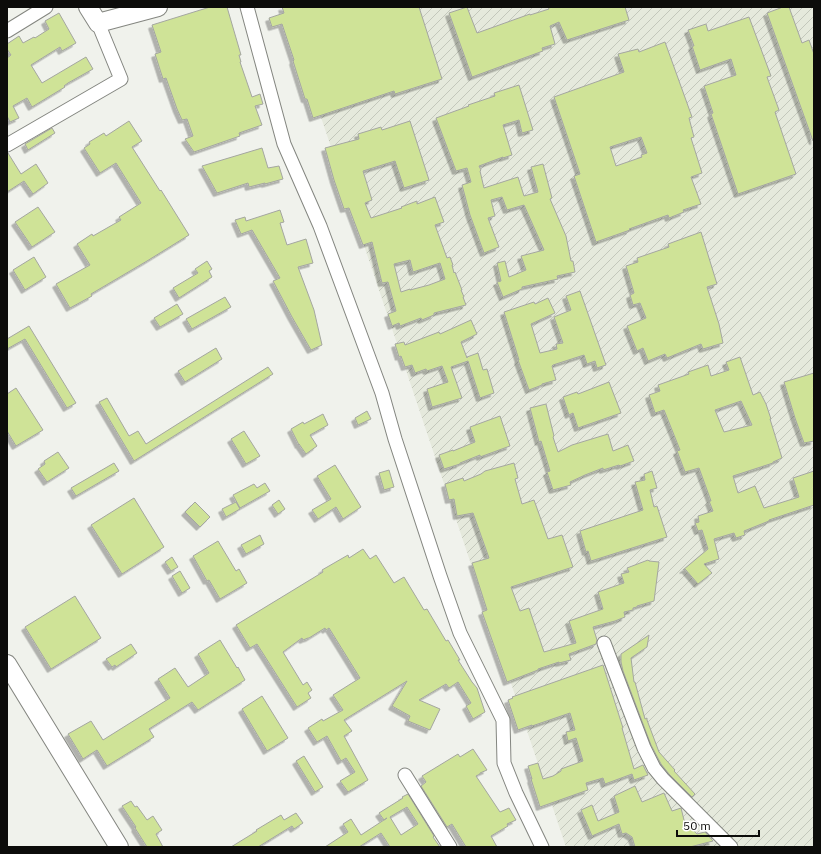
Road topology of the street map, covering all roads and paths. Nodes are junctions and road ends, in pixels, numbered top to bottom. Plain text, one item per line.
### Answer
1 (46, 7) edge
2 (88, 7) edge
3 (158, 7) edge
4 (247, 7) edge
5 (98, 22) junction
6 (7, 31) edge
7 (7, 145) edge
8 (604, 643) dead end
9 (7, 664) edge
10 (406, 775) dead end
11 (119, 847) edge
12 (450, 847) edge
13 (542, 847) edge
14 (731, 847) edge

1 - 6 street
2 - 5 street
3 - 5 street
4 - 13 street
5 - 7 street
8 - 14 street
9 - 11 street
10 - 12 street

